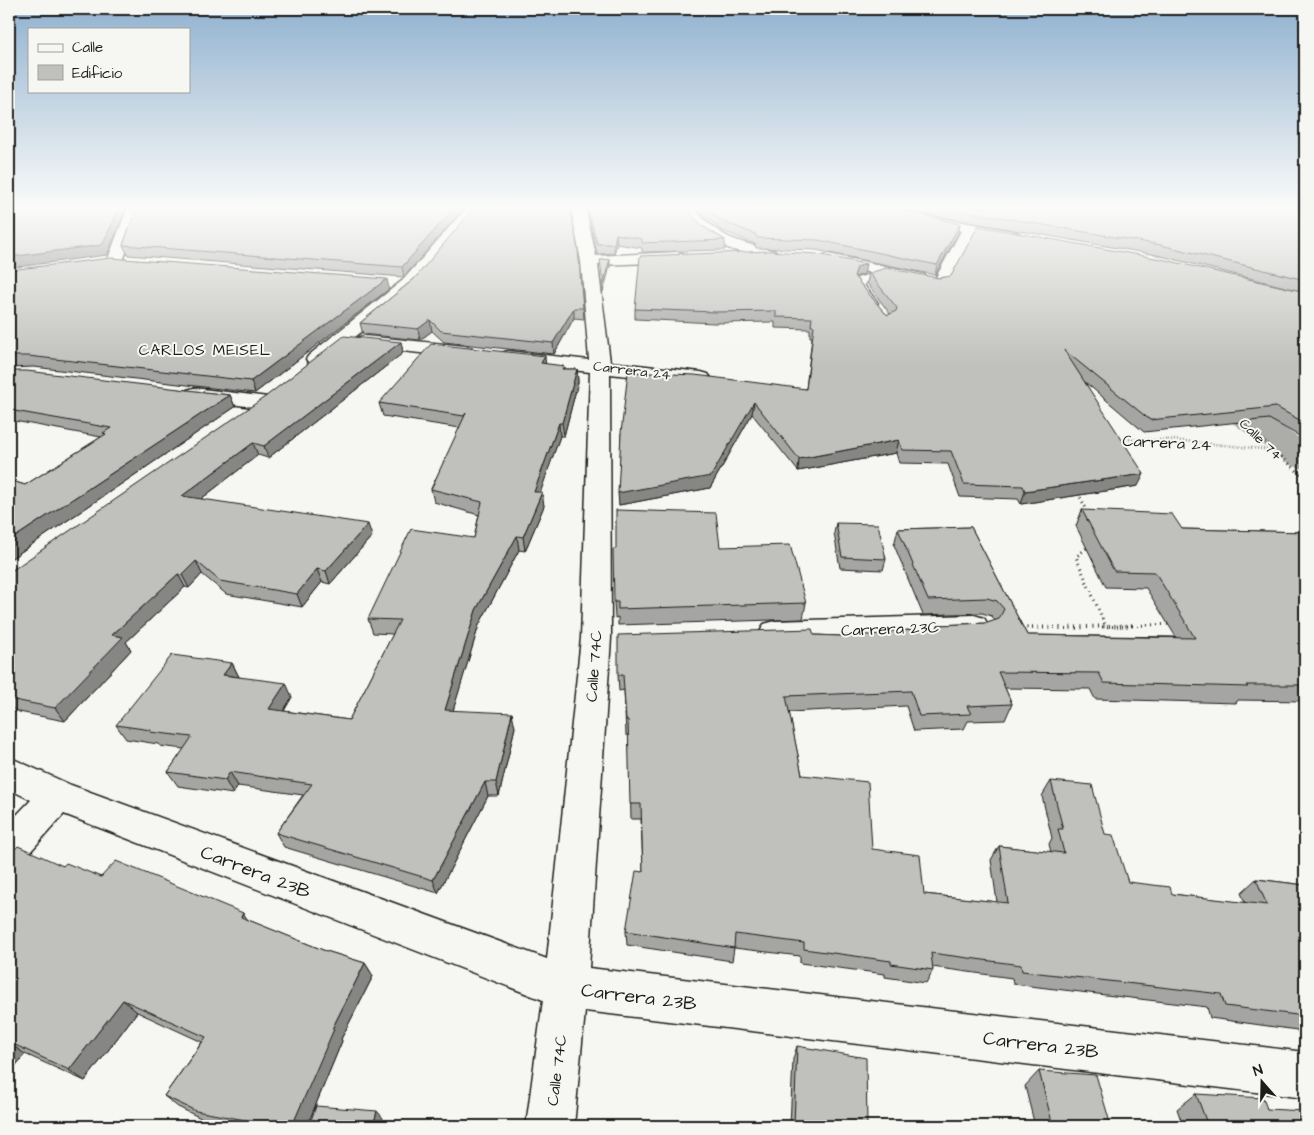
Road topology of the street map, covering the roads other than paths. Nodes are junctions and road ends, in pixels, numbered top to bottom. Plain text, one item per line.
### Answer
1 (429, 260) edge
2 (616, 260) edge
3 (831, 260) edge
4 (952, 260) edge
5 (116, 261) joint
6 (589, 261) joint
7 (135, 262) edge
8 (96, 263) edge
9 (889, 271) junction
10 (390, 282) dead end
11 (409, 284) junction
12 (878, 309) edge
13 (342, 339) junction
14 (600, 366) junction
15 (304, 368) edge
16 (723, 381) edge
17 (172, 392) edge
18 (236, 419) edge
19 (980, 626) edge
20 (744, 633) edge
21 (9, 772) edge
22 (58, 796) junction
23 (9, 849) edge
24 (566, 987) junction
25 (1305, 1075) edge
26 (550, 1126) edge

1 - 11 street
2 - 6 street
3 - 9 street
4 - 9 street
5 - 7 street
5 - 8 street
6 - 14 street, Calle 74C
9 - 12 lane
10 - 11 street
11 - 13 street
13 - 14 street, Carrera 24
13 - 15 street
14 - 16 street, Carrera 24
14 - 24 street, Calle 74C
17 - 18 street
19 - 20 street, Carrera 23C
21 - 22 street, Carrera 23B
22 - 23 street
22 - 24 street, Carrera 23B
24 - 25 street, Carrera 23B
24 - 26 street, Calle 74C

